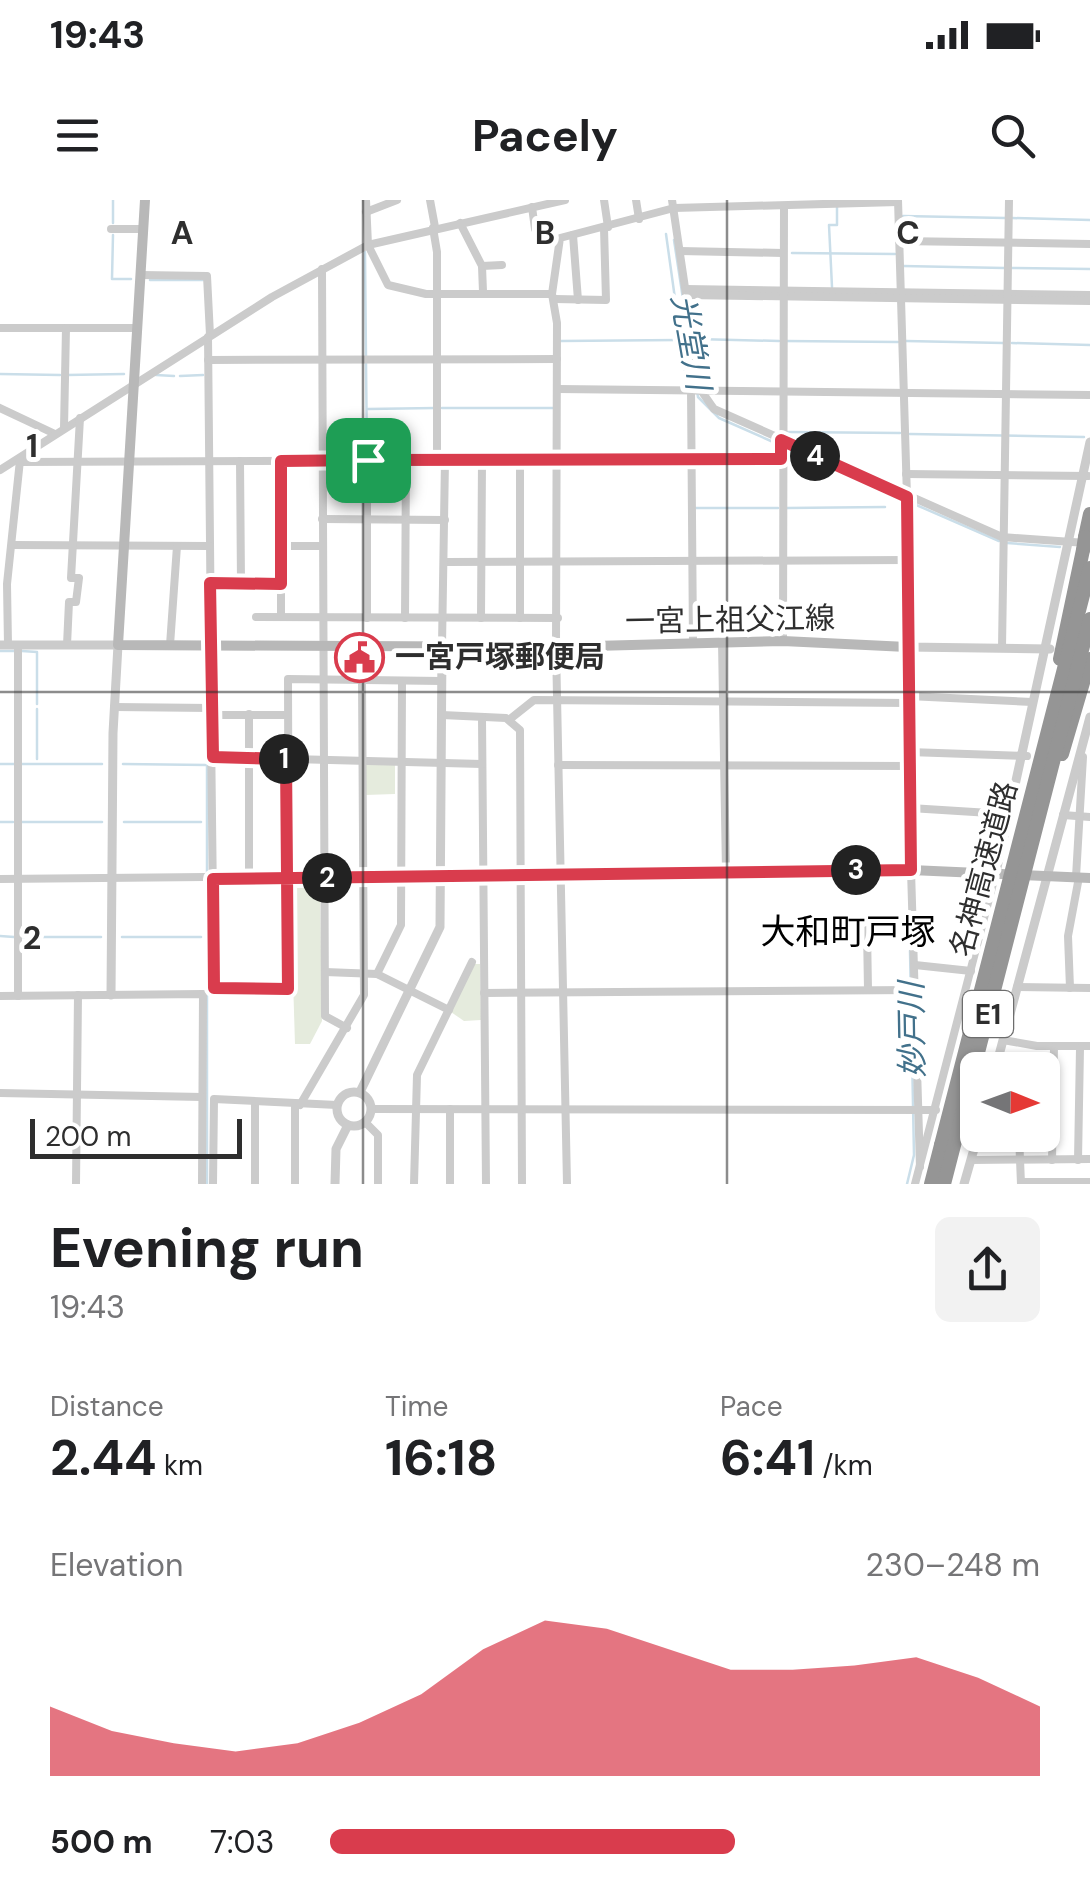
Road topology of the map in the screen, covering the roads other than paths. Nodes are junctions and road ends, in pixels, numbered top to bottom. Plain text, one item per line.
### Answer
1 (146, 200) edge
2 (366, 200) edge
3 (398, 200) edge
4 (430, 200) edge
5 (485, 200) edge
6 (565, 200) edge
7 (604, 200) edge
8 (636, 200) edge
9 (1008, 200) edge
10 (832, 201) edge
11 (898, 201) edge
12 (549, 202) edge
13 (696, 203) edge
14 (744, 203) edge
15 (673, 204) edge
16 (726, 204) edge
17 (786, 204) edge
18 (509, 205) edge
19 (532, 207) junction
20 (366, 212) junction
21 (488, 215) junction
22 (732, 218) dead end
23 (639, 219) junction
24 (460, 223) junction
25 (434, 227) junction
26 (606, 227) junction
27 (112, 228) dead end
28 (144, 228) junction
29 (535, 229) dead end
30 (573, 234) junction
31 (899, 241) junction
32 (1008, 243) junction
33 (1090, 244) edge
34 (368, 245) junction
35 (680, 251) junction
36 (784, 253) junction
37 (502, 265) dead end
38 (482, 266) junction
39 (322, 270) junction
40 (141, 275) junction
41 (483, 292) junction
42 (686, 292) junction
43 (783, 292) junction
44 (901, 293) junction
45 (436, 294) junction
46 (1007, 296) junction
47 (554, 297) junction
48 (1090, 298) edge
49 (578, 300) junction
50 (0, 328) edge
51 (66, 328) junction
52 (138, 328) junction
53 (209, 336) junction
54 (322, 359) junction
55 (557, 359) junction
56 (208, 360) junction
57 (437, 360) junction
58 (134, 385) junction
59 (558, 388) junction
60 (695, 389) junction
61 (781, 392) junction
62 (904, 392) junction
63 (1005, 394) junction
64 (1090, 395) edge
65 (0, 408) edge
66 (80, 418) junction
67 (60, 431) junction
68 (1090, 442) edge
69 (781, 443) junction
70 (692, 459) junction
71 (781, 459) junction
72 (20, 460) junction
73 (368, 460) junction
74 (406, 460) junction
75 (441, 460) junction
76 (482, 460) junction
77 (520, 460) junction
78 (558, 460) junction
79 (130, 461) junction
80 (209, 461) junction
81 (240, 461) junction
82 (281, 461) junction
83 (322, 461) junction
84 (78, 462) junction
85 (0, 470) edge
86 (906, 474) junction
87 (1004, 474) junction
88 (1086, 476) edge
89 (907, 497) junction
90 (1090, 514) edge
91 (322, 519) junction
92 (367, 519) junction
93 (406, 520) junction
94 (445, 520) junction
95 (1002, 537) junction
96 (1082, 543) edge
97 (13, 545) junction
98 (73, 546) junction
99 (124, 546) junction
100 (176, 546) junction
101 (210, 546) junction
102 (281, 546) junction
103 (323, 546) junction
104 (782, 557) junction
105 (692, 558) junction
106 (520, 560) junction
107 (557, 560) junction
108 (907, 560) junction
109 (481, 561) junction
110 (446, 562) junction
111 (1090, 568) edge
112 (210, 583) junction
113 (241, 583) junction
114 (281, 584) junction
115 (256, 617) dead end
116 (281, 617) junction
117 (323, 617) junction
118 (367, 618) junction
119 (405, 618) junction
120 (444, 618) junction
121 (481, 618) junction
122 (520, 618) junction
123 (558, 618) junction
124 (1090, 619) edge
125 (783, 641) junction
126 (722, 642) junction
127 (692, 644) junction
128 (9, 645) edge
129 (68, 645) junction
130 (118, 645) junction
131 (170, 645) junction
132 (210, 645) junction
133 (323, 646) junction
134 (442, 646) junction
135 (556, 647) junction
136 (908, 647) junction
137 (1002, 648) junction
138 (1051, 649) junction
139 (1090, 658) edge
140 (323, 680) junction
141 (362, 680) junction
142 (402, 680) junction
143 (442, 681) junction
144 (908, 699) junction
145 (559, 701) junction
146 (722, 702) junction
147 (1032, 702) junction
148 (114, 707) junction
149 (212, 711) junction
150 (249, 714) junction
151 (287, 715) junction
152 (442, 716) junction
153 (1090, 717) edge
154 (482, 718) junction
155 (509, 720) junction
156 (909, 752) junction
157 (1023, 756) junction
158 (213, 757) junction
159 (1080, 757) edge
160 (249, 758) junction
161 (286, 759) junction
162 (324, 760) junction
163 (361, 760) junction
164 (399, 762) junction
165 (441, 762) junction
166 (482, 764) junction
167 (558, 765) junction
168 (910, 766) junction
169 (724, 768) junction
170 (910, 808) junction
171 (1006, 814) junction
172 (1063, 814) junction
173 (1085, 817) edge
174 (911, 870) junction
175 (726, 872) junction
176 (996, 872) junction
177 (521, 874) junction
178 (560, 874) junction
179 (482, 876) junction
180 (1044, 876) junction
181 (286, 877) junction
182 (400, 877) junction
183 (441, 877) junction
184 (249, 878) junction
185 (323, 878) junction
186 (362, 878) junction
187 (1082, 878) edge
188 (0, 879) edge
189 (18, 879) junction
190 (112, 879) junction
191 (209, 879) junction
192 (867, 930) dead end
193 (472, 962) dead end
194 (914, 965) junction
195 (971, 971) junction
196 (325, 972) junction
197 (364, 972) junction
198 (377, 974) junction
199 (1017, 987) junction
200 (1070, 988) junction
201 (1090, 988) edge
202 (868, 990) junction
203 (912, 990) junction
204 (562, 991) junction
205 (412, 992) junction
206 (524, 992) junction
207 (484, 993) junction
208 (78, 995) junction
209 (112, 995) junction
210 (0, 996) edge
211 (18, 996) junction
212 (449, 1010) junction
213 (347, 1028) junction
214 (1003, 1040) junction
215 (1054, 1047) junction
216 (1085, 1047) edge
217 (1000, 1052) edge
218 (360, 1092) junction
219 (0, 1093) edge
220 (78, 1094) junction
221 (202, 1097) junction
222 (255, 1102) junction
223 (297, 1104) junction
224 (337, 1105) junction
225 (914, 1107) junction
226 (564, 1108) junction
227 (372, 1109) junction
228 (413, 1109) junction
229 (450, 1109) junction
230 (485, 1109) junction
231 (521, 1109) junction
232 (936, 1110) junction
233 (365, 1122) junction
234 (348, 1125) junction
235 (947, 1147) junction
236 (974, 1152) edge
237 (1021, 1152) edge
238 (972, 1160) junction
239 (1022, 1160) junction
240 (1052, 1160) junction
241 (1078, 1160) junction
242 (1090, 1160) edge
243 (920, 1166) junction
244 (1090, 1182) edge
245 (1021, 1183) edge
246 (76, 1184) edge
247 (202, 1184) edge
248 (213, 1184) edge
249 (255, 1184) edge
250 (295, 1184) edge
251 (335, 1184) edge
252 (378, 1184) edge
253 (414, 1184) edge
254 (450, 1184) edge
255 (486, 1184) edge
256 (522, 1184) edge
257 (566, 1184) edge
258 (916, 1184) edge
259 (931, 1184) edge
260 (944, 1184) edge
261 (964, 1184) edge

1 - 28 main road
2 - 20 street
3 - 20 street
4 - 25 street
5 - 21 street
6 - 12 street
7 - 26 street
8 - 23 street
9 - 32 street
10 - 11 street
10 - 17 street
11 - 31 street
12 - 19 street
13 - 15 street
13 - 16 street
14 - 16 street
14 - 17 street
15 - 23 street
15 - 35 street
16 - 22 street
17 - 36 street
18 - 19 street
18 - 21 street
19 - 29 street
20 - 34 street
21 - 24 street
23 - 26 street
24 - 25 street
24 - 38 street
25 - 34 street
25 - 45 street
26 - 30 street
26 - 49 street
27 - 28 street
28 - 40 main road
30 - 47 street
30 - 49 street
31 - 32 street
31 - 44 street
32 - 33 street
32 - 46 street
34 - 39 street
34 - 45 street
35 - 36 street
35 - 42 street
36 - 43 street
37 - 38 street
38 - 41 street
39 - 53 street
39 - 54 street
40 - 52 main road
40 - 53 street
41 - 45 street
41 - 47 street
42 - 43 street
42 - 60 street
43 - 44 street
43 - 61 street
44 - 46 street
44 - 62 street
45 - 57 street
46 - 48 street
46 - 63 street
47 - 49 street
47 - 55 street
50 - 51 street
51 - 52 street
51 - 67 street
52 - 58 main road
53 - 56 street
53 - 58 street
54 - 56 street
54 - 57 street
54 - 83 street
55 - 57 street
55 - 59 street
56 - 80 street
57 - 75 street
58 - 66 street
58 - 79 main road
59 - 60 street
59 - 78 street
60 - 61 street
60 - 69 street
60 - 70 street
61 - 62 street
61 - 69 street
62 - 63 street
62 - 86 street
63 - 64 street
63 - 87 street
65 - 67 street
66 - 67 street
66 - 84 street
67 - 72 street
68 - 88 street
69 - 71 street
69 - 89 street
70 - 71 street
70 - 78 street
70 - 105 street
71 - 104 street
72 - 84 street
72 - 85 street
72 - 97 street
73 - 74 street
73 - 83 street
73 - 92 street
74 - 75 street
74 - 93 street
75 - 76 street
75 - 94 street
76 - 77 street
76 - 109 street
77 - 78 street
77 - 106 street
78 - 107 street
79 - 80 street
79 - 84 street
79 - 99 main road
80 - 81 street
80 - 101 street
81 - 82 street
81 - 113 street
82 - 83 street
82 - 102 street
83 - 91 street
84 - 98 street
86 - 87 street
86 - 89 street
87 - 88 street
87 - 95 street
88 - 96 street
89 - 95 street
89 - 108 street
90 - 96 highway
91 - 92 street
91 - 103 street
92 - 93 street
92 - 118 street
93 - 94 street
93 - 119 street
94 - 110 street
95 - 96 street
95 - 137 street
96 - 138 street
96 - 235 highway, bridge
97 - 98 street
97 - 128 street
98 - 99 street
98 - 129 street
99 - 100 street
99 - 130 main road
100 - 101 street
100 - 131 street
101 - 112 street
102 - 103 street
102 - 114 street
103 - 117 street
104 - 105 street
104 - 108 street
104 - 125 street
105 - 107 street
105 - 127 street
106 - 107 street
106 - 109 street
106 - 122 street
107 - 123 street
108 - 136 street
109 - 110 street
109 - 121 street
110 - 120 street
111 - 235 highway, 名神高速道路 / E1, bridge
112 - 113 street
112 - 132 street
113 - 114 street
114 - 116 street
115 - 116 street
116 - 117 street
117 - 118 street
117 - 133 street
118 - 119 street
119 - 120 street
120 - 121 street
120 - 134 street
121 - 122 street
122 - 123 street
123 - 135 street
124 - 235 highway, 名神高速道路 / E1, bridge
125 - 126 main road, 一宮上祖父江線
125 - 136 main road, 一宮上祖父江線
126 - 127 main road, 一宮上祖父江線
126 - 146 street
127 - 135 main road, 一宮上祖父江線
128 - 129 street
128 - 189 street
129 - 130 street
130 - 131 main road, 一宮上祖父江線
130 - 148 street
131 - 132 main road, 一宮上祖父江線
132 - 133 main road, 一宮上祖父江線
132 - 149 street
133 - 134 main road, 一宮上祖父江線
133 - 140 street
134 - 135 main road, 一宮上祖父江線
134 - 143 street
135 - 145 street
136 - 137 street
136 - 144 main road
137 - 138 street
138 - 147 street
139 - 235 highway, bridge
140 - 141 street
140 - 151 street
140 - 162 street
141 - 142 street
141 - 163 street
142 - 143 street
142 - 164 street
143 - 152 street
144 - 146 street
144 - 147 street
144 - 156 main road
145 - 146 street
145 - 155 street
145 - 167 street
146 - 169 street
147 - 157 street
148 - 149 street
148 - 190 street
149 - 150 street
149 - 158 street
150 - 151 street
150 - 160 street
151 - 161 street
152 - 154 street
152 - 165 street
153 - 159 street
154 - 155 street
154 - 166 street
155 - 177 street
156 - 157 street
156 - 168 main road
157 - 171 street
158 - 160 street
158 - 191 street
159 - 172 street
159 - 173 street
160 - 161 street
160 - 184 street
161 - 162 street
161 - 181 street
162 - 163 street
162 - 185 street
163 - 164 street
163 - 186 street
164 - 165 street
164 - 182 street
165 - 166 street
165 - 183 street
166 - 179 street
167 - 169 street
167 - 178 street
168 - 169 street
168 - 170 main road
169 - 175 street
170 - 171 street
170 - 174 main road
171 - 176 street
172 - 173 street
172 - 180 street
173 - 187 street
174 - 175 street
174 - 176 main road
174 - 194 street
175 - 178 street
176 - 180 main road
176 - 195 street
177 - 178 street
177 - 179 street
177 - 206 street
178 - 204 street
179 - 183 street
179 - 207 street
180 - 187 main road
180 - 199 street
181 - 184 street
181 - 185 street
181 - 191 street
182 - 183 street
182 - 186 street
182 - 198 street
183 - 205 street
184 - 191 street
185 - 186 street
185 - 196 street
186 - 197 street
187 - 200 street
188 - 189 street
189 - 190 street
189 - 211 street
190 - 191 street
190 - 209 street
192 - 202 street
193 - 212 street
194 - 195 street
194 - 203 street
195 - 232 street
196 - 197 street
196 - 213 street
197 - 198 street
197 - 213 street
198 - 205 street
199 - 200 street
199 - 214 street
200 - 201 street
202 - 203 street
202 - 204 street
203 - 225 street
204 - 206 street
204 - 226 street
205 - 212 street
205 - 218 street
206 - 207 street
206 - 231 street
207 - 230 street
208 - 209 street
208 - 211 street
208 - 220 street
209 - 221 street
210 - 211 street
212 - 228 street
213 - 223 street
214 - 215 street
214 - 217 street
215 - 216 street
215 - 240 street
216 - 241 street
218 - 224 street
218 - 227 street
219 - 220 street
220 - 221 street
220 - 246 street
221 - 247 street
222 - 223 street
222 - 248 street
222 - 249 street
223 - 224 street
223 - 250 street
224 - 234 street
225 - 226 street
225 - 232 street
225 - 243 street
226 - 231 street
226 - 257 street
227 - 228 street
227 - 233 street
228 - 229 street
228 - 253 street
229 - 230 street
229 - 254 street
230 - 231 street
230 - 255 street
231 - 256 street
232 - 243 street
233 - 234 street
233 - 252 street
234 - 251 street
235 - 259 highway, 名神高速道路 / E1
235 - 260 highway, 名神高速道路 / E1, bridge
236 - 238 street
237 - 239 street
238 - 239 street
238 - 261 street
239 - 240 street
239 - 245 street
240 - 241 street
241 - 242 street
243 - 258 street
244 - 245 street

